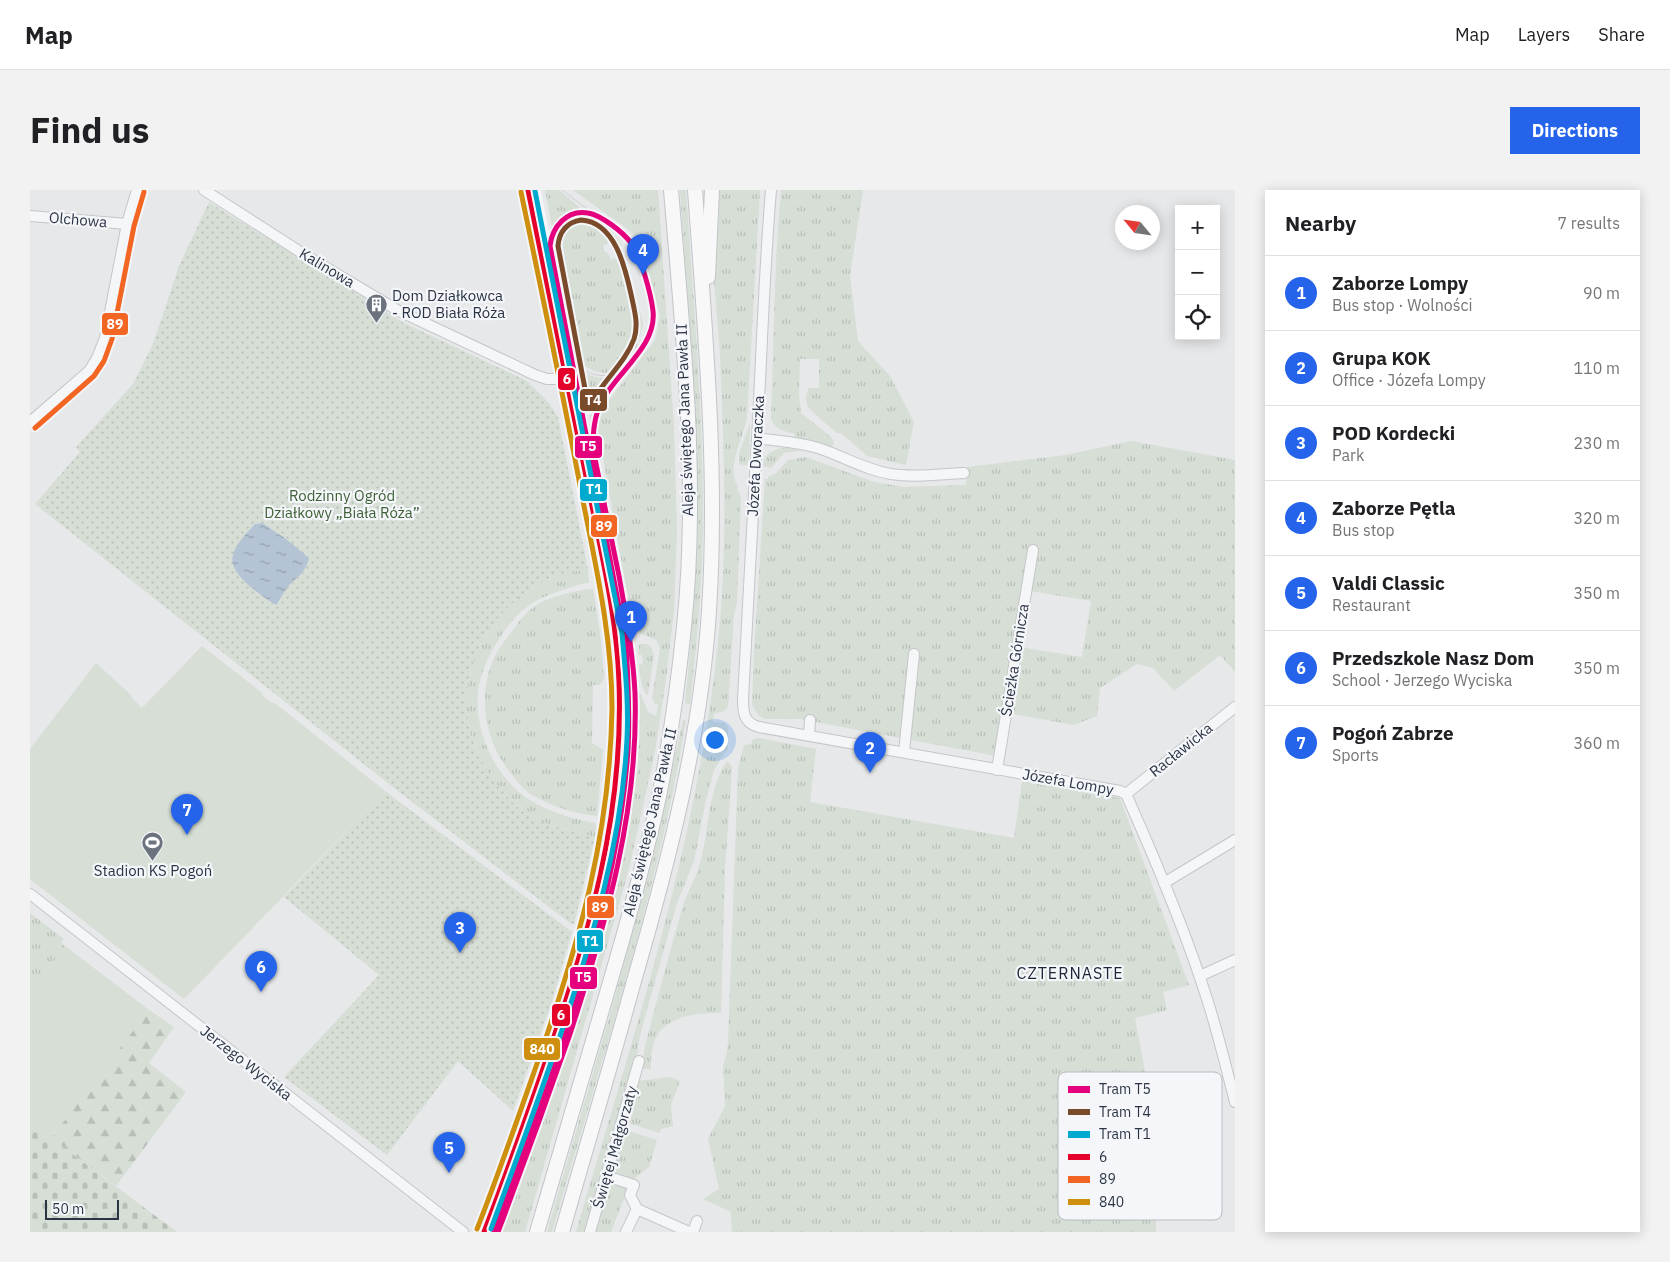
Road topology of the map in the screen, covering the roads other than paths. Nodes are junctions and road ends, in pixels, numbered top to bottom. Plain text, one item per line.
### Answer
1 (136, 190) edge
2 (204, 190) edge
3 (528, 190) edge
4 (671, 190) edge
5 (695, 190) edge
6 (712, 190) edge
7 (771, 190) edge
8 (30, 216) edge
9 (127, 224) junction
10 (704, 322) junction
11 (566, 379) junction
12 (30, 422) edge
13 (757, 438) junction
14 (964, 473) dead end
15 (1033, 550) dead end
16 (914, 654) dead end
17 (1235, 707) edge
18 (810, 720) dead end
19 (747, 721) joint
20 (809, 735) junction
21 (904, 752) junction
22 (997, 770) junction
23 (1126, 794) junction
24 (1235, 840) edge
25 (1164, 883) junction
26 (30, 894) edge
27 (1235, 960) edge
28 (1200, 976) junction
29 (639, 1061) dead end
30 (1231, 1070) edge
31 (1235, 1102) edge
32 (606, 1176) junction
33 (636, 1209) junction
34 (697, 1222) dead end
35 (463, 1232) edge
36 (484, 1232) edge
37 (538, 1232) edge
38 (562, 1232) edge
39 (590, 1232) edge
40 (626, 1232) edge
41 (691, 1232) edge

1 - 9 street
2 - 11 street, Kalinowa
3 - 11 street
4 - 37 main road, Aleja świętego Jana Pawła II
5 - 10 main road, Aleja świętego Jana Pawła II
6 - 10 main road
7 - 13 street, Józefa Dworaczka
8 - 9 street, Olchowa
9 - 12 street
10 - 38 main road, Aleja świętego Jana Pawła II
11 - 36 street
13 - 14 street
13 - 19 street, Józefa Dworaczka
15 - 22 street, Ścieżka Górnicza
16 - 21 street
17 - 23 street, Racławicka
18 - 20 street
19 - 20 street, Józefa Lompy
20 - 21 street, Józefa Lompy
21 - 22 street, Józefa Lompy
22 - 23 street, Józefa Lompy
23 - 25 street, Józefa Lompy
24 - 25 street
25 - 28 street, Józefa Lompy
26 - 35 street, Jerzego Wyciska
27 - 28 street
28 - 30 street, Józefa Lompy
29 - 32 street, Świętej Małgorzaty
30 - 31 street, Józefa Lompy
32 - 33 street
32 - 39 street, Świętej Małgorzaty
33 - 40 street
33 - 41 street
34 - 41 street

